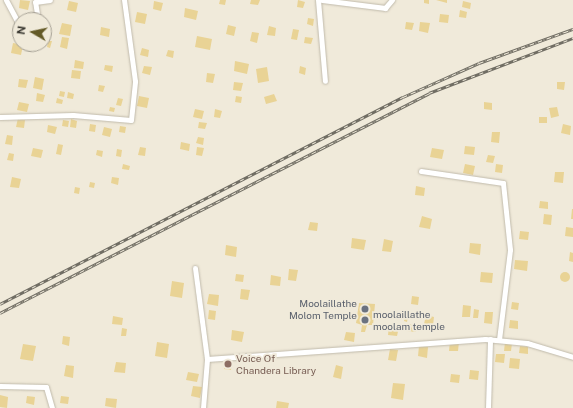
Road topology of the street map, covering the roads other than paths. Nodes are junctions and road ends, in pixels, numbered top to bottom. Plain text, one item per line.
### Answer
1 (6, 0) edge
2 (50, 0) edge
3 (124, 0) edge
4 (318, 0) edge
5 (322, 0) edge
6 (392, 0) edge
7 (12, 12) edge
8 (37, 12) edge
9 (325, 81) dead end
10 (0, 117) edge
11 (421, 171) dead end
12 (195, 268) dead end
13 (490, 339) junction
14 (500, 339) junction
15 (573, 357) edge
16 (206, 360) junction
17 (0, 386) edge
18 (52, 408) edge
19 (203, 408) edge
20 (488, 408) edge

1 - 7 street
2 - 8 street
3 - 10 street
4 - 9 street
5 - 6 street
11 - 14 street
12 - 16 street
13 - 14 street
13 - 16 street
13 - 20 street
14 - 15 street
16 - 19 street
17 - 18 street

